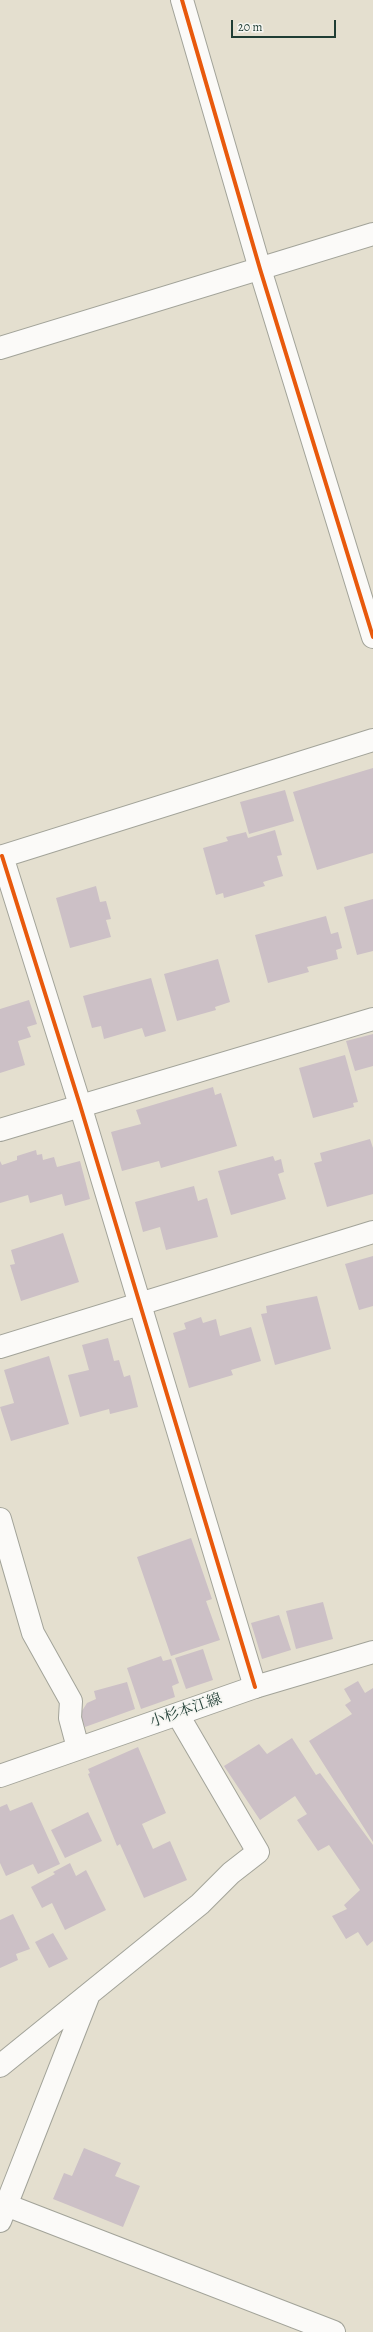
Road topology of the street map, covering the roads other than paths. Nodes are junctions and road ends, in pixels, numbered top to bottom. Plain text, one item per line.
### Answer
1 (182, 0) edge
2 (373, 234) edge
3 (260, 269) junction
4 (0, 348) edge
5 (373, 637) edge
6 (373, 740) edge
7 (1, 856) edge
8 (373, 1019) edge
9 (80, 1105) junction
10 (0, 1130) edge
11 (373, 1232) edge
12 (140, 1304) junction
13 (0, 1347) edge
14 (0, 1520) edge
15 (373, 1652) edge
16 (255, 1687) junction
17 (178, 1715) junction
18 (78, 1748) junction
19 (0, 1776) edge
20 (89, 1993) junction
21 (0, 2066) edge
22 (3, 2213) edge
23 (334, 2332) edge

1 - 3 street
2 - 3 street
3 - 4 street
3 - 5 street
6 - 7 street
7 - 9 street
8 - 9 street
9 - 10 street
9 - 12 street
11 - 12 street
12 - 13 street
12 - 16 street
14 - 18 street
15 - 16 street, 小杉本江線
16 - 17 street, 小杉本江線
17 - 18 street, 小杉本江線
17 - 20 street
18 - 19 street, 小杉本江線
20 - 21 street
20 - 22 street
22 - 23 street

